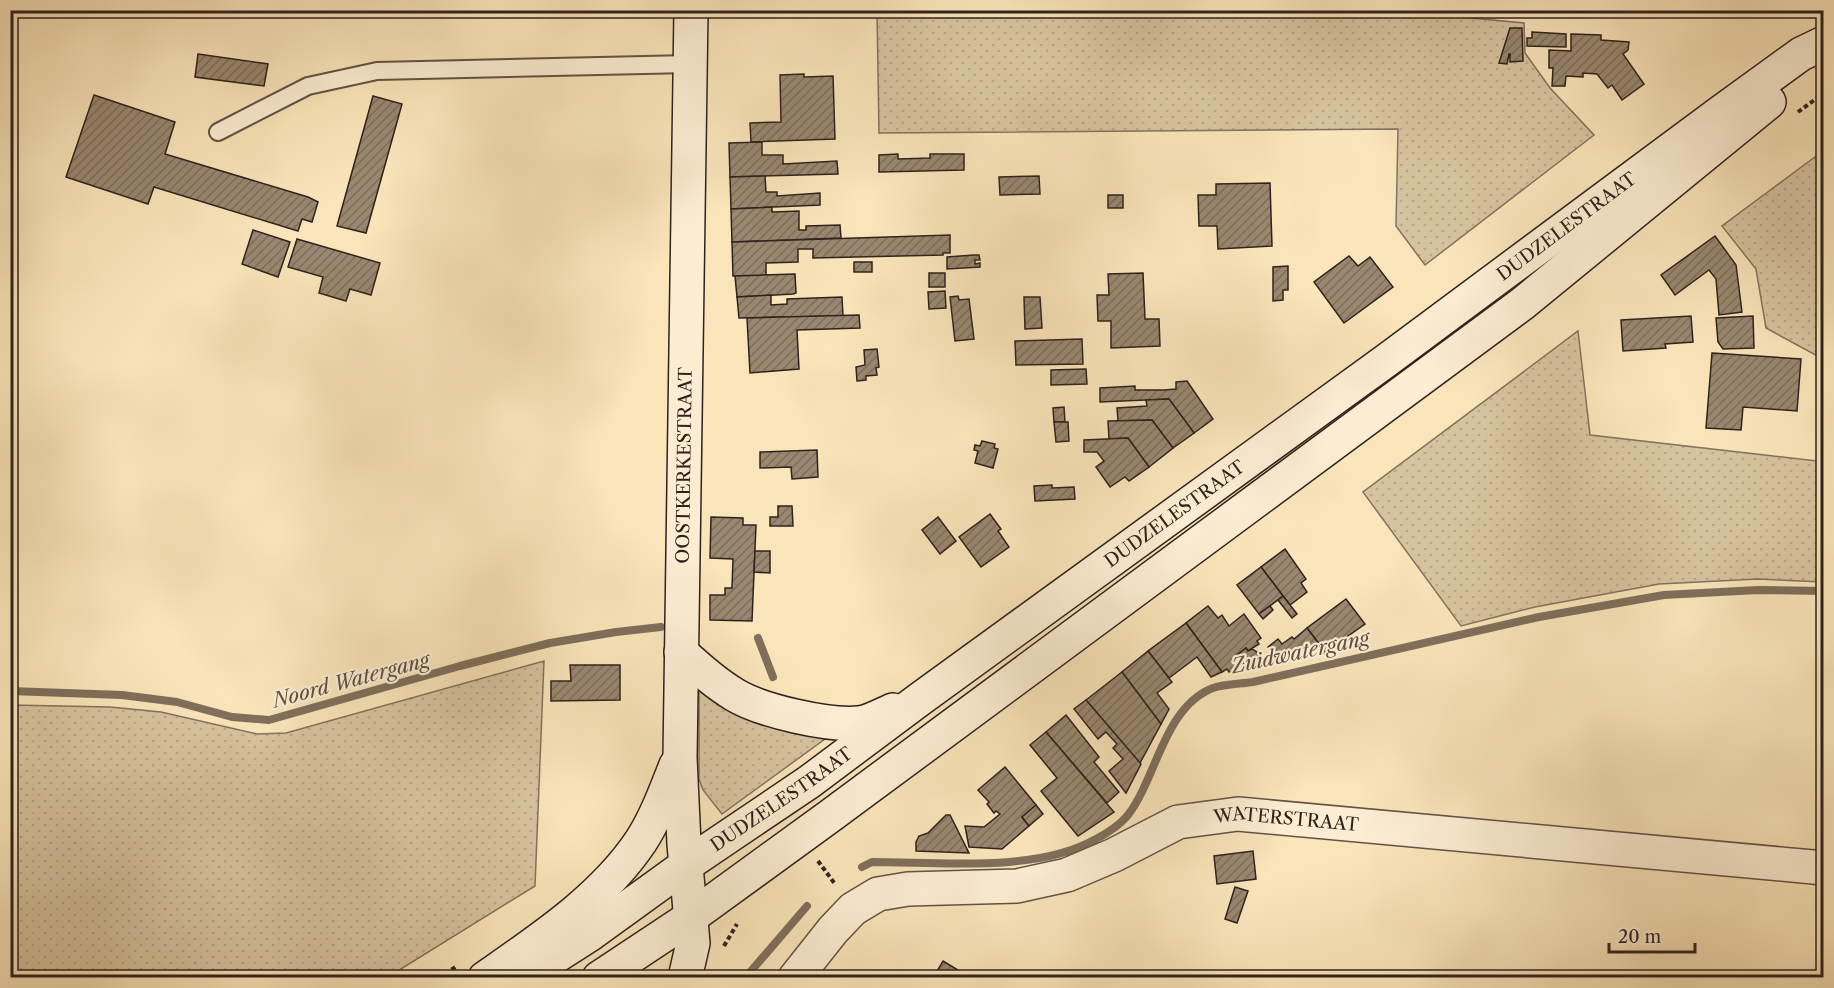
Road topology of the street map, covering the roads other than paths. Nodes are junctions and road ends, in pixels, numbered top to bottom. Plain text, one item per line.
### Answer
1 (691, 10) edge
2 (1824, 43) edge
3 (1824, 53) edge
4 (690, 64) junction
5 (218, 132) dead end
6 (681, 652) junction
7 (920, 699) junction
8 (680, 758) junction
9 (686, 866) junction
10 (1824, 868) edge
11 (691, 917) junction
12 (485, 978) edge
13 (522, 978) edge
14 (600, 978) edge
15 (686, 978) edge
16 (795, 978) edge

1 - 4 main road, OOSTKERKESTRAAT
2 - 7 main road, DUDZELESTRAAT
3 - 11 main road, DUDZELESTRAAT
4 - 5 lane
4 - 6 main road, OOSTKERKESTRAAT
6 - 7 main road
6 - 8 main road, OOSTKERKESTRAAT
7 - 9 main road, DUDZELESTRAAT
8 - 9 main road, OOSTKERKESTRAAT
8 - 12 main road
9 - 11 main road, OOSTKERKESTRAAT
9 - 13 main road, DUDZELESTRAAT
10 - 16 main road, WATERSTRAAT
11 - 14 main road, DUDZELESTRAAT
11 - 15 main road, OOSTKERKESTRAAT

